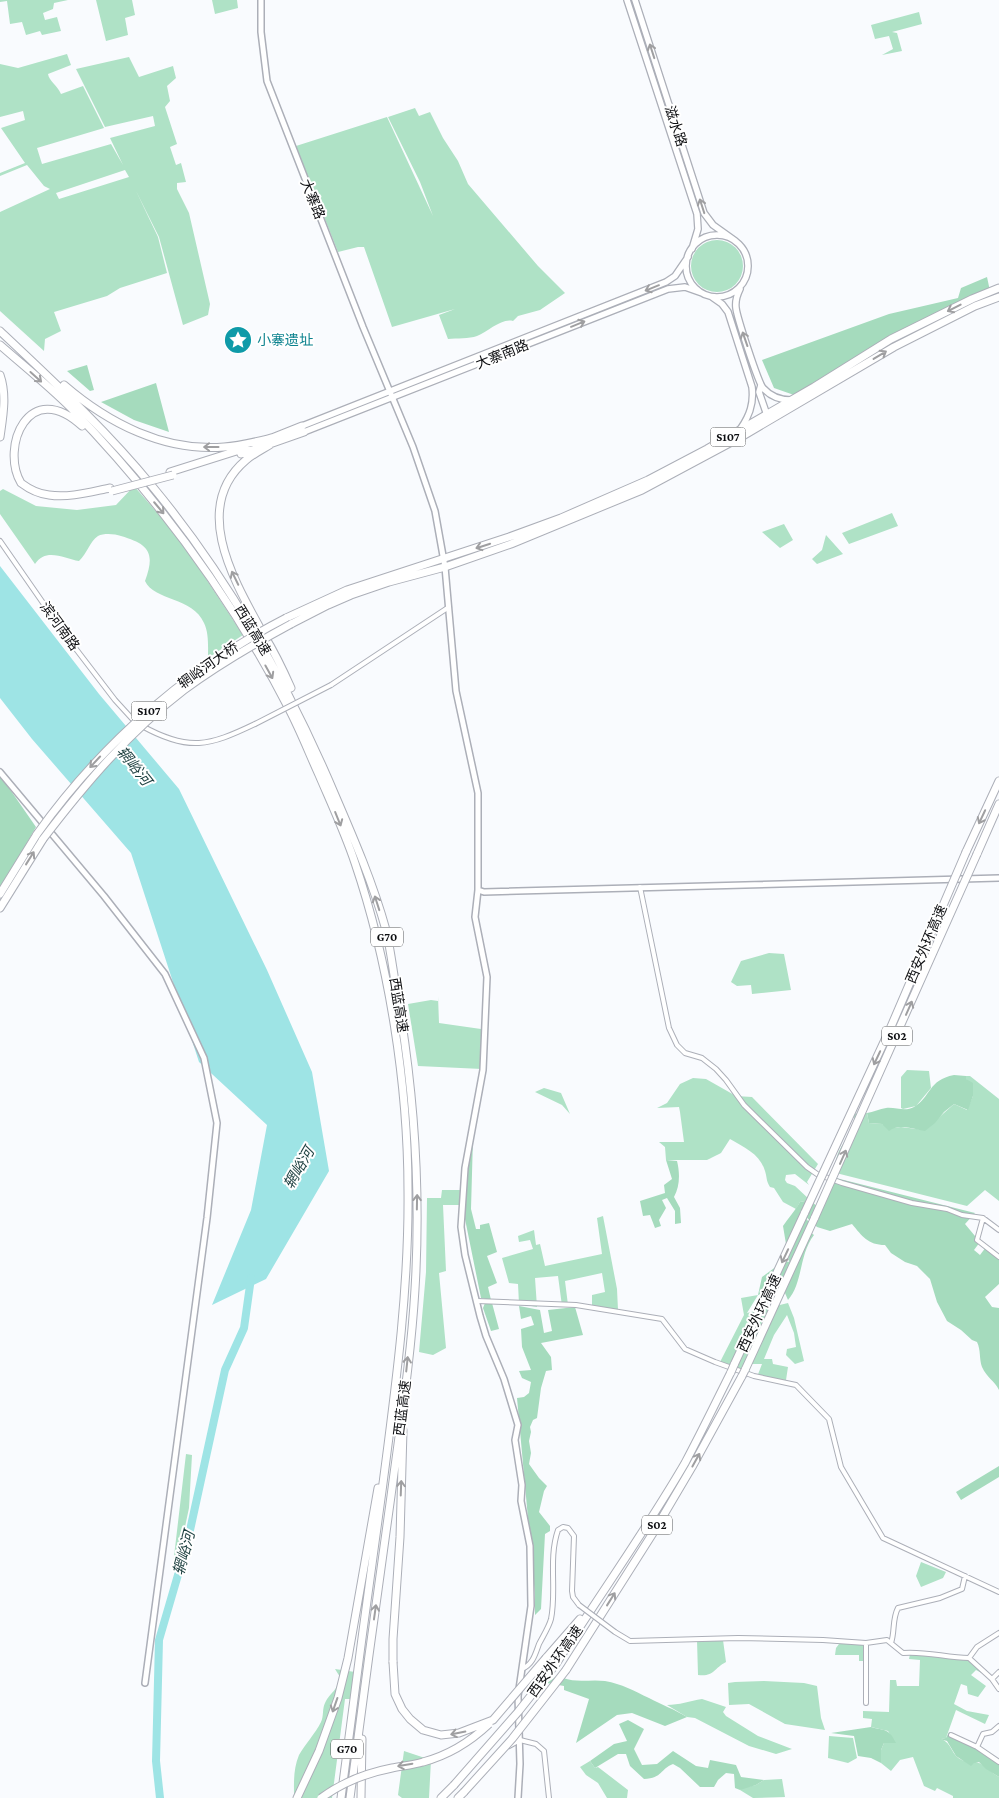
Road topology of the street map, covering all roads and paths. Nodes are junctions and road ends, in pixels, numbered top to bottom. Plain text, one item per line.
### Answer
1 (262, 0) edge
2 (628, 0) edge
3 (635, 0) edge
4 (734, 240) junction
5 (692, 248) junction
6 (688, 258) junction
7 (740, 287) junction
8 (999, 288) edge
9 (702, 293) junction
10 (712, 296) junction
11 (999, 297) edge
12 (0, 331) edge
13 (0, 345) edge
14 (0, 375) edge
15 (761, 385) junction
16 (752, 387) junction
17 (759, 392) junction
18 (391, 395) junction
19 (794, 399) junction
20 (767, 417) junction
21 (17, 418) dead end
22 (10, 427) dead end
23 (303, 429) junction
24 (740, 430) junction
25 (0, 437) edge
26 (276, 437) junction
27 (271, 444) junction
28 (3, 446) dead end
29 (120, 462) junction
30 (7, 467) dead end
31 (172, 474) junction
32 (12, 482) dead end
33 (111, 490) junction
34 (0, 541) edge
35 (444, 559) junction
36 (444, 567) junction
37 (449, 607) junction
38 (289, 621) junction
39 (315, 748) junction
40 (0, 772) edge
41 (999, 781) edge
42 (999, 804) edge
43 (40, 836) junction
44 (999, 878) edge
45 (640, 887) junction
46 (478, 890) junction
47 (0, 894) edge
48 (0, 908) edge
49 (983, 1218) junction
50 (999, 1230) edge
51 (999, 1257) edge
52 (477, 1301) junction
53 (396, 1383) junction
54 (405, 1390) junction
55 (965, 1576) junction
56 (999, 1592) edge
57 (594, 1604) junction
58 (999, 1633) edge
59 (866, 1643) junction
60 (891, 1643) junction
61 (970, 1658) junction
62 (522, 1669) junction
63 (999, 1672) edge
64 (992, 1679) junction
65 (145, 1683) dead end
66 (999, 1689) edge
67 (363, 1701) junction
68 (866, 1703) dead end
69 (493, 1720) junction
70 (999, 1726) edge
71 (952, 1734) dead end
72 (520, 1740) junction
73 (977, 1747) junction
74 (999, 1762) edge
75 (461, 1796) edge
76 (297, 1798) edge
77 (321, 1798) edge
78 (341, 1798) edge
79 (350, 1798) edge
80 (360, 1798) edge
81 (440, 1798) edge
82 (454, 1798) edge
83 (518, 1798) edge
84 (549, 1798) edge

1 - 18 street, 大寨路
2 - 5 main road, 滋水路
4 -> 3 main road, 滋水路
4 - 5 main road
4 - 7 main road
5 - 6 main road
6 - 9 main road
6 -> 18 main road, 大寨南路
7 - 10 main road
15 -> 7 main road
8 -> 19 highway, S107
9 - 10 main road
18 -> 9 main road, 大寨南路
10 - 16 main road
20 -> 11 highway, S107
26 -> 12 highway
12 - 39 highway, 西蓝高速 / G70
13 -> 29 highway, 西蓝高速 / G70
14 - 25 highway
15 - 17 main road
15 - 19 main road
16 - 17 main road
16 - 24 main road
17 - 20 main road
18 - 23 main road, 大寨南路
18 - 35 street, 大寨路
19 - 20 highway, S107
20 - 24 highway, S107
20 - 36 highway, S107
21 - 29 highway
22 - 28 highway
23 - 26 highway
23 - 27 highway
24 -> 35 highway, S107
26 - 31 highway
27 - 31 highway
39 -> 27 highway
29 -> 53 highway, 西蓝高速 / G70
30 - 33 highway
31 - 33 highway, bridge
32 - 33 highway
34 - 37 street, 滨河南路, bridge
35 - 36 street, 大寨路
35 - 38 highway, S107
36 - 37 street, 大寨路
36 - 38 highway, S107
37 - 46 street, 大寨路
38 - 43 highway, 辋峪河大桥 / S107, bridge
54 -> 39 highway, 西蓝高速 / G70
40 - 65 street
41 -> 57 highway, 西安外环高速 / S02, bridge
75 -> 42 highway, 西安外环高速 / S02, bridge
43 - 47 highway, S107
48 -> 43 highway, S107
44 - 45 street
45 - 46 street
45 - 49 street
46 - 52 street, 大寨路
49 - 50 street
49 - 51 street
52 - 55 street
52 - 62 street, 大寨路
53 -> 76 highway
53 - 78 highway, 西蓝高速 / G70
67 -> 54 highway, 西蓝高速 / G70
69 -> 54 highway, bridge
55 - 56 street
55 - 60 street
57 - 69 highway, bridge
57 - 81 highway, 西安外环高速 / S02, bridge
58 - 61 street
59 - 60 street
59 - 62 street, bridge
59 - 68 street
60 - 61 street
61 - 64 street
62 - 72 street, 大寨路
63 - 64 street
64 - 66 street
67 - 79 highway, 西蓝高速 / G70
67 - 80 highway
69 -> 77 highway, bridge
70 - 73 street
71 - 73 street
72 - 82 street
72 - 83 street, 大寨路
72 - 84 street
73 - 74 street

